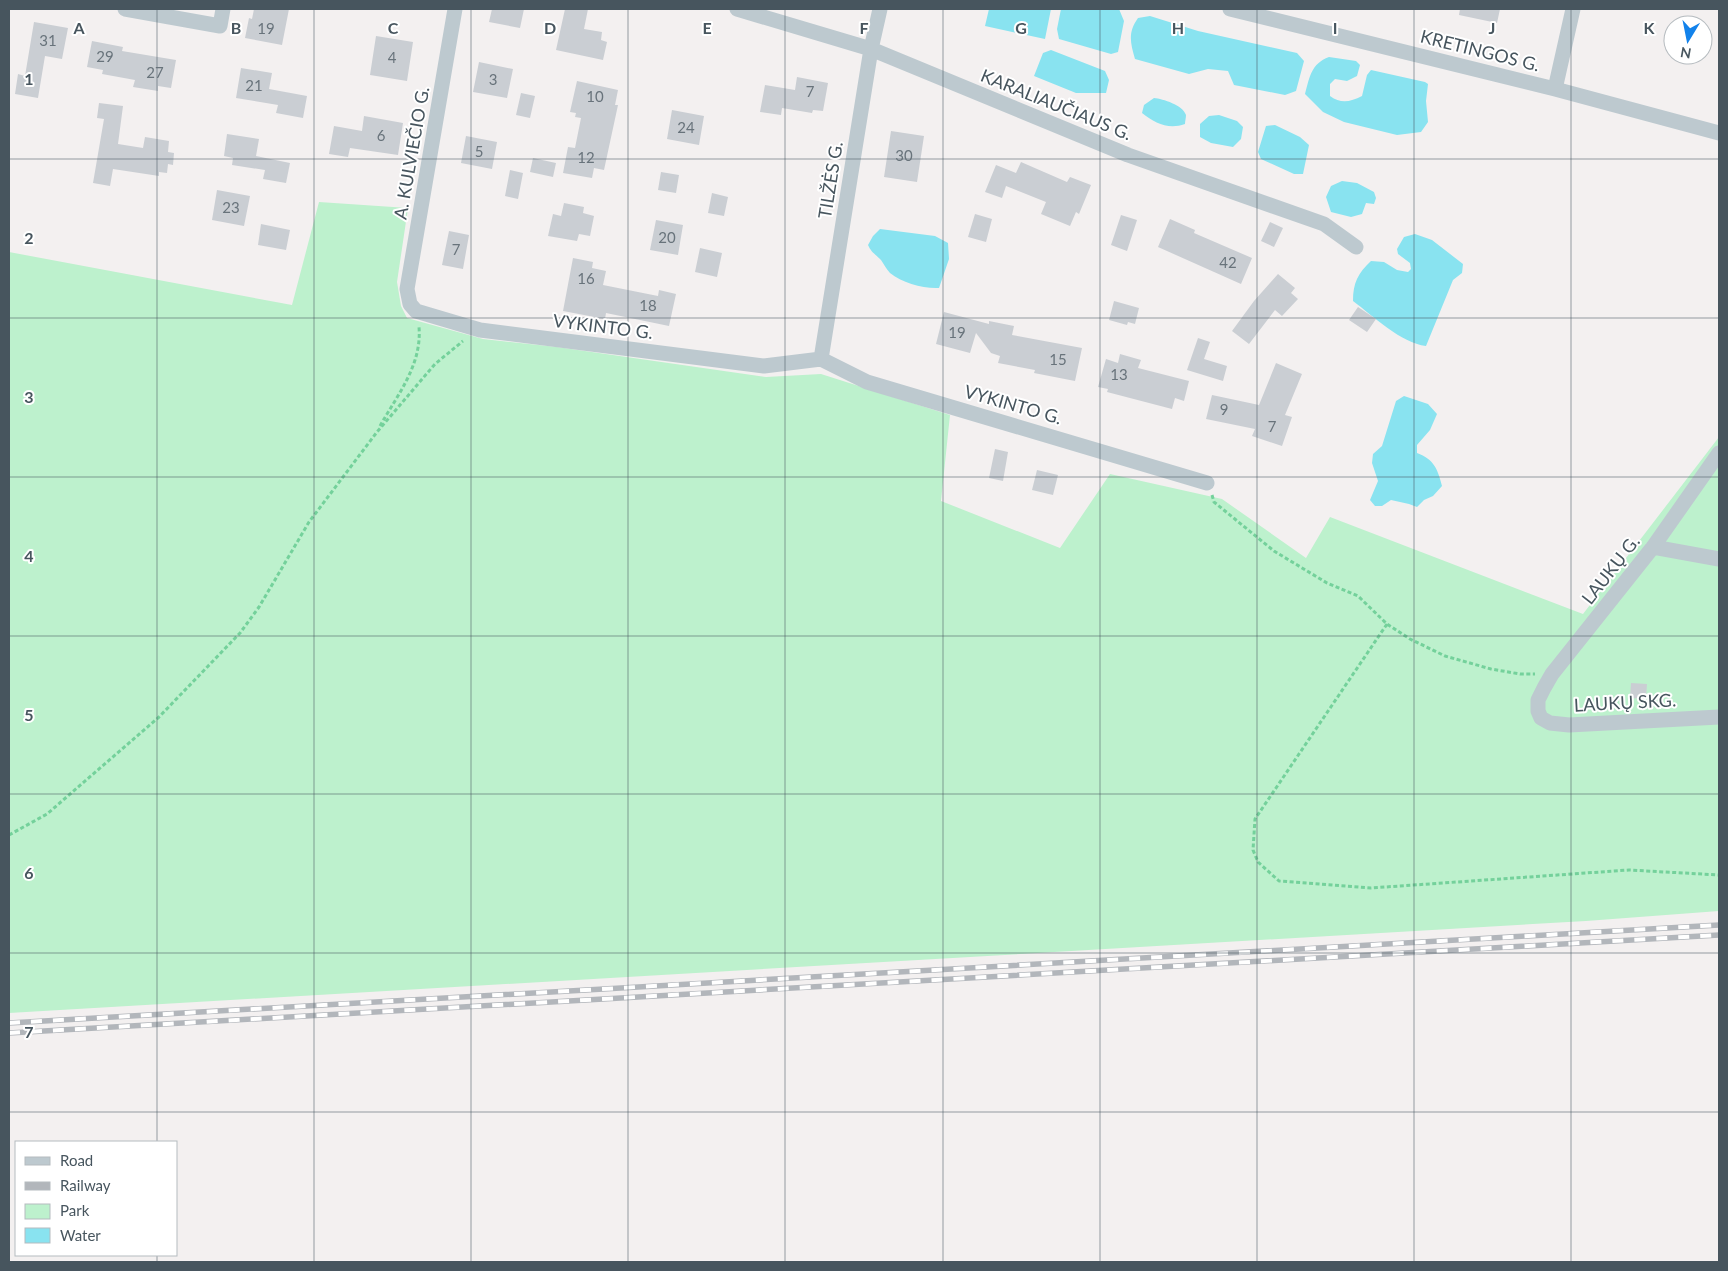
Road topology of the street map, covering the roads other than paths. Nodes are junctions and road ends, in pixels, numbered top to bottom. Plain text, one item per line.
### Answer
1 (125, 9) edge
2 (224, 9) edge
3 (455, 9) edge
4 (736, 9) edge
5 (880, 9) edge
6 (1230, 9) edge
7 (1574, 9) edge
8 (871, 49) junction
9 (1555, 89) junction
10 (1719, 133) edge
11 (1356, 247) dead end
12 (413, 308) joint
13 (821, 359) junction
14 (1719, 453) edge
15 (1207, 483) road end
16 (1654, 547) junction
17 (1719, 559) edge
18 (1538, 711) joint
19 (1719, 717) edge

1 - 2 street
3 - 12 street, A. KULVIEČIO G.
4 - 8 street, KARALIAUČIAUS G.
5 - 8 street, TILŽĖS G.
6 - 9 street, KRETINGOS G.
7 - 9 street
8 - 11 street, KARALIAUČIAUS G.
8 - 13 street, TILŽĖS G.
9 - 10 street, KRETINGOS G.
12 - 13 street, VYKINTO G.
13 - 15 street, VYKINTO G.
14 - 16 street, LAUKŲ G.
16 - 17 street
16 - 18 street, LAUKŲ G.
18 - 19 street, LAUKŲ SKG.

